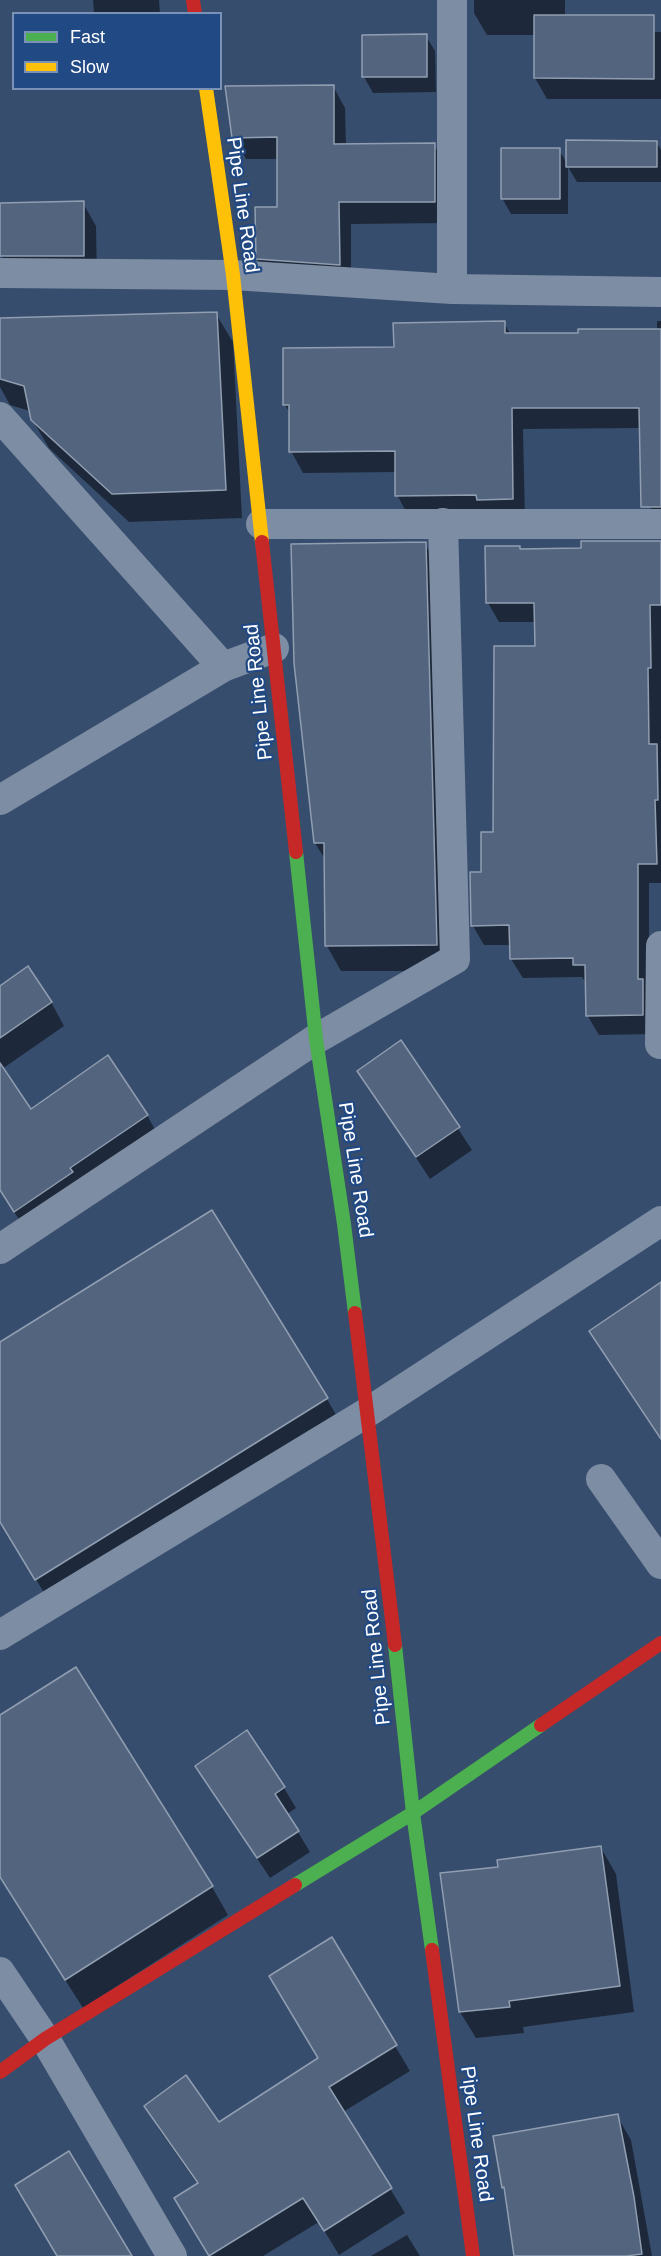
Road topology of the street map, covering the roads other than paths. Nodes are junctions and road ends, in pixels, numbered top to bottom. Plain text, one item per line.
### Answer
1 (452, 0) edge
2 (206, 90) edge
3 (0, 273) edge
4 (233, 275) junction
5 (452, 289) junction
6 (661, 292) edge
7 (0, 417) edge
8 (443, 523) junction
9 (261, 524) junction
10 (661, 524) edge
11 (274, 648) junction
12 (223, 667) junction
13 (0, 800) edge
14 (661, 946) edge
15 (316, 1040) junction
16 (660, 1044) edge
17 (661, 1221) edge
18 (0, 1249) edge
19 (369, 1412) junction
20 (601, 1479) dead end
21 (661, 1564) edge
22 (0, 1635) edge
23 (661, 1643) edge
24 (413, 1813) junction
25 (0, 1972) edge
26 (45, 2039) junction
27 (0, 2072) edge
28 (172, 2256) edge
29 (473, 2256) edge

1 - 5 street
2 - 4 street, Pipe Line Road
3 - 4 street
4 - 5 street
4 - 9 street, Pipe Line Road
5 - 6 street
7 - 12 street
8 - 9 street
8 - 10 street
8 - 15 street
9 - 11 street, Pipe Line Road
11 - 12 street
11 - 15 street, Pipe Line Road
12 - 13 street
14 - 16 street
15 - 18 street
15 - 19 street, Pipe Line Road
17 - 19 street
19 - 22 street
19 - 24 street, Pipe Line Road
20 - 21 street
23 - 24 street
24 - 26 street
24 - 29 street, Pipe Line Road
25 - 26 street
26 - 27 street
26 - 28 street

